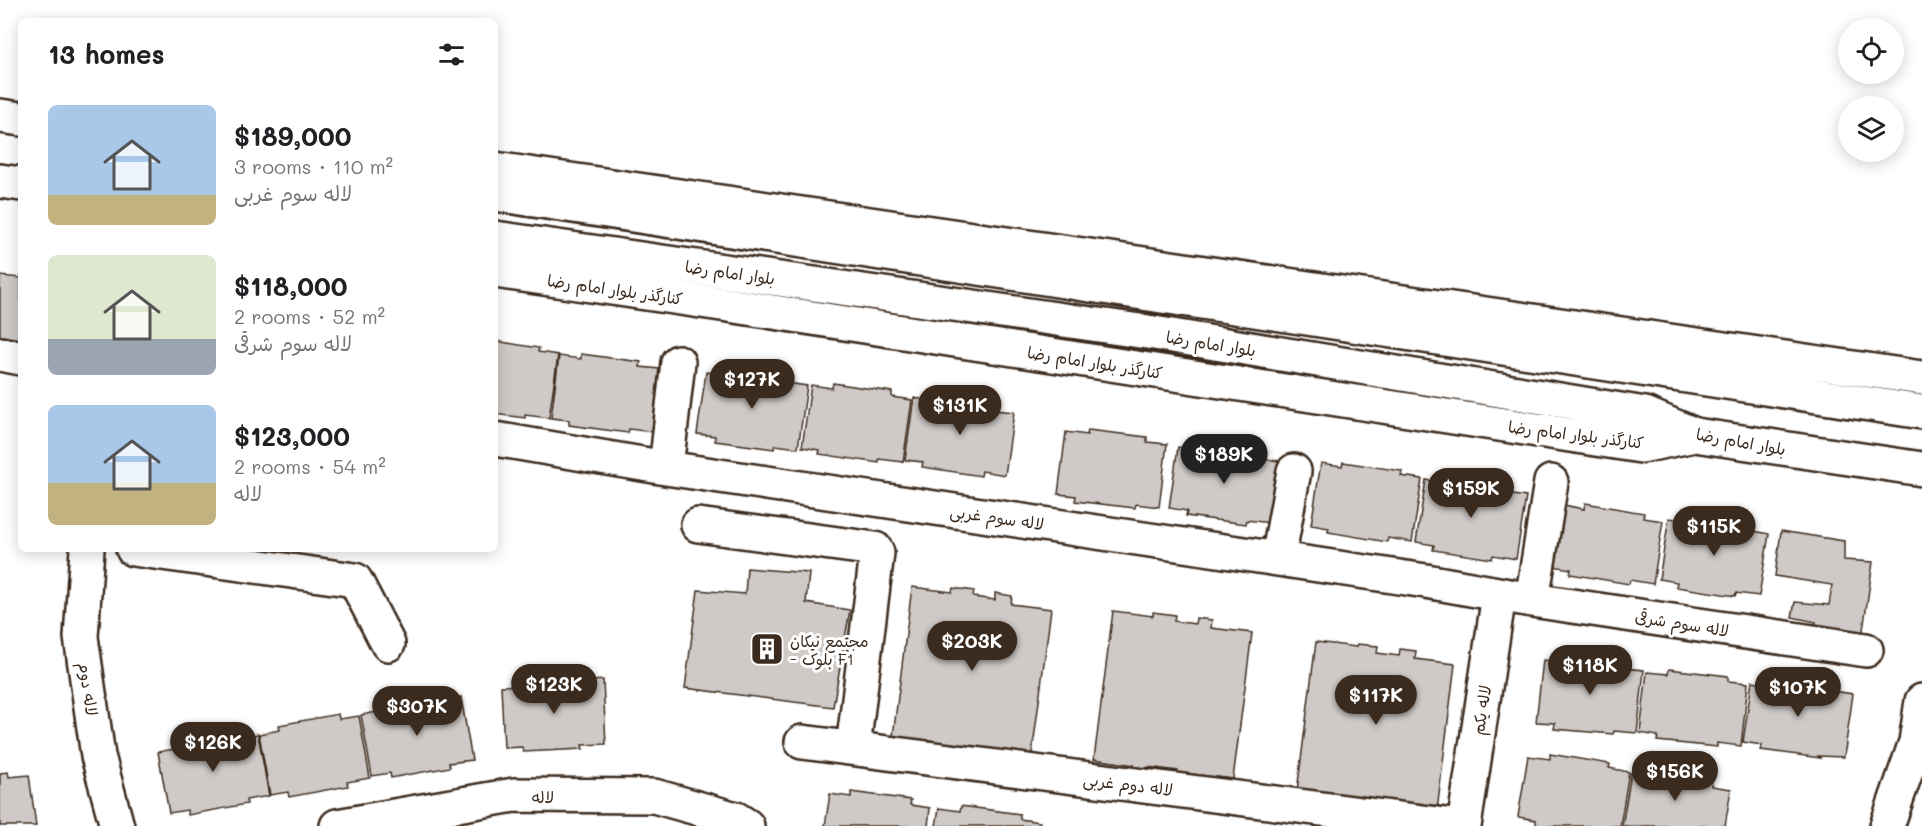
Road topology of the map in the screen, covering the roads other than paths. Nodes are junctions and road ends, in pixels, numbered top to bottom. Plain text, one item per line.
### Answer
1 (0, 116) edge
2 (18, 119) edge
3 (498, 169) edge
4 (0, 181) edge
5 (18, 184) edge
6 (498, 194) edge
7 (498, 238) edge
8 (498, 271) edge
9 (0, 354) edge
10 (18, 357) edge
11 (678, 362) dead end
12 (1922, 378) edge
13 (1922, 412) edge
14 (1695, 435) junction
15 (498, 440) edge
16 (666, 468) junction
17 (1922, 469) edge
18 (1294, 471) dead end
19 (1551, 482) dead end
20 (698, 525) dead end
21 (87, 552) edge
22 (154, 552) edge
23 (1278, 559) junction
24 (1499, 595) junction
25 (1532, 600) junction
26 (388, 644) dead end
27 (1866, 650) dead end
28 (1922, 701) edge
29 (802, 742) dead end
30 (853, 748) junction
31 (117, 826) edge
32 (337, 826) edge
33 (747, 826) edge
34 (1454, 826) edge
35 (1464, 826) edge
36 (1887, 826) edge

1 - 2 street
3 - 12 street
4 - 5 street
6 - 13 street
7 - 14 street, بلوار امام رضا
8 - 14 street, کنارگذر بلوار امام رضا
9 - 10 street
11 - 16 street
14 - 17 street, بلوار امام رضا
15 - 16 street, لاله سوم غربی
16 - 23 street, لاله سوم غربی
18 - 23 street
19 - 25 street
20 - 30 street
21 - 31 street, لاله دوم
22 - 26 street
23 - 24 street, لاله سوم غربی
24 - 25 street, لاله سوم شرقی
24 - 35 street, لاله یکم
25 - 27 street, لاله سوم شرقی
28 - 36 street
29 - 30 street, لاله دوم غربی
30 - 34 street, لاله دوم غربی
32 - 33 street, لاله

